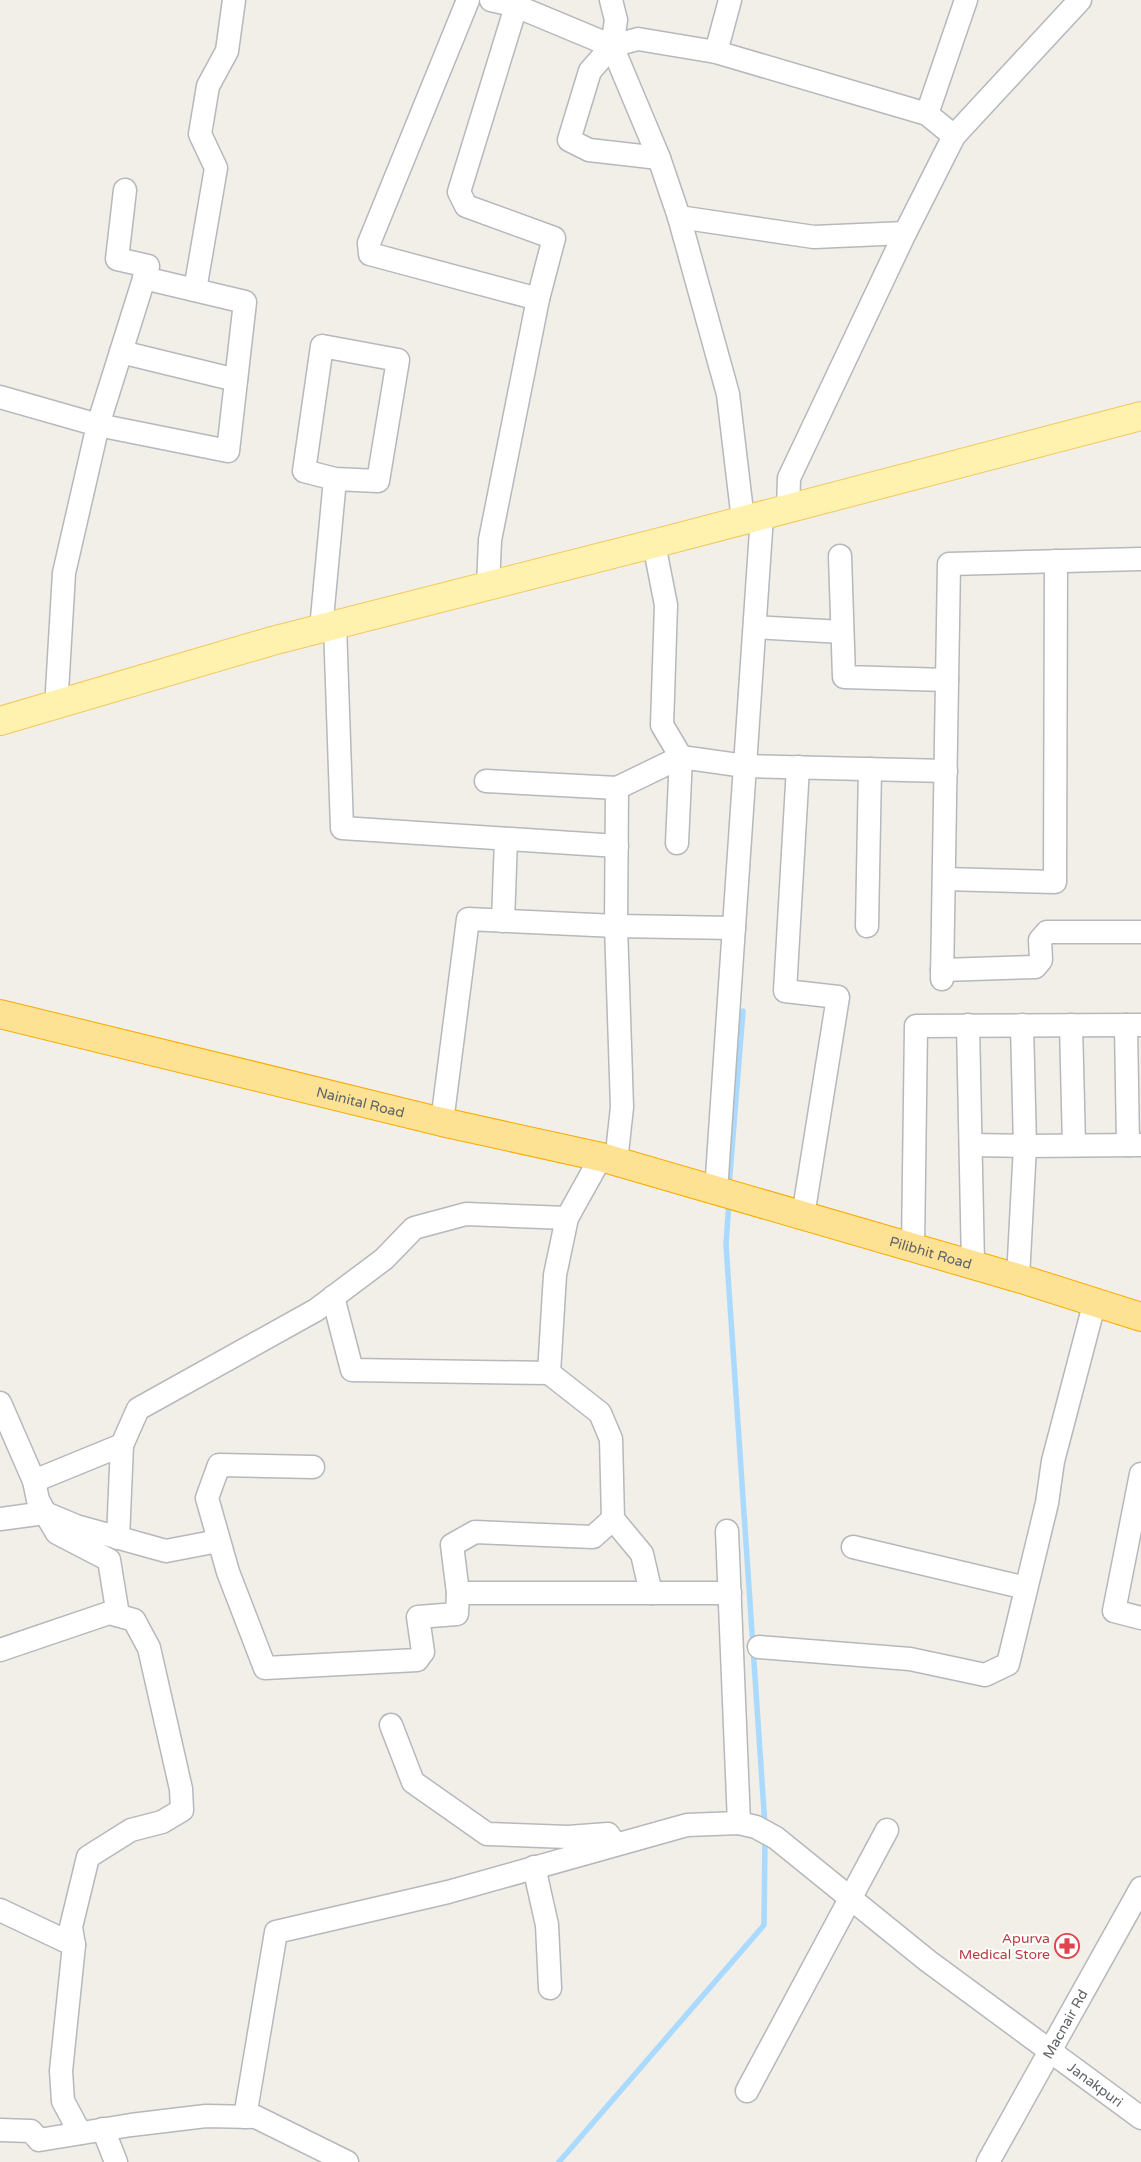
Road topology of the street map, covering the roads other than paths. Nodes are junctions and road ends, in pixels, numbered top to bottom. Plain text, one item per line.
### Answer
1 (234, 0) edge
2 (468, 0) edge
3 (491, 0) edge
4 (611, 0) edge
5 (730, 0) edge
6 (966, 0) edge
7 (1080, 0) edge
8 (517, 3) edge
9 (612, 46) junction
10 (716, 52) junction
11 (928, 114) junction
12 (954, 136) junction
13 (659, 158) junction
14 (124, 190) dead end
15 (680, 217) junction
16 (904, 232) junction
17 (144, 278) junction
18 (195, 290) junction
19 (538, 299) junction
20 (121, 352) junction
21 (236, 380) junction
22 (0, 397) edge
23 (1141, 416) edge
24 (98, 425) junction
25 (335, 479) junction
26 (788, 509) junction
27 (753, 518) junction
28 (654, 544) junction
29 (840, 556) dead end
30 (1141, 559) edge
31 (1056, 561) junction
32 (488, 586) junction
33 (328, 627) junction
34 (754, 627) junction
35 (842, 632) junction
36 (947, 680) junction
37 (60, 703) junction
38 (0, 721) edge
39 (681, 757) junction
40 (745, 766) junction
41 (798, 767) junction
42 (870, 769) junction
43 (946, 771) junction
44 (486, 781) dead end
45 (617, 788) junction
46 (506, 839) junction
47 (677, 843) dead end
48 (617, 846) junction
49 (944, 879) junction
50 (503, 921) junction
51 (616, 926) junction
52 (867, 926) dead end
53 (734, 928) junction
54 (1141, 932) edge
55 (0, 1014) edge
56 (968, 1025) junction
57 (1022, 1025) junction
58 (1071, 1025) junction
59 (1133, 1025) edge
60 (442, 1122) junction
61 (971, 1145) junction
62 (1074, 1145) junction
63 (1134, 1145) edge
64 (1025, 1146) junction
65 (608, 1159) junction
66 (724, 1193) junction
67 (803, 1216) junction
68 (567, 1218) junction
69 (913, 1247) junction
70 (973, 1265) junction
71 (1018, 1278) junction
72 (333, 1297) junction
73 (1094, 1301) junction
74 (1141, 1317) edge
75 (549, 1373) junction
76 (3, 1413) edge
77 (122, 1445) junction
78 (314, 1467) dead end
79 (1141, 1474) edge
80 (34, 1482) junction
81 (45, 1513) junction
82 (0, 1519) edge
83 (614, 1519) junction
84 (727, 1531) dead end
85 (118, 1538) junction
86 (218, 1541) junction
87 (853, 1547) dead end
88 (1026, 1588) junction
89 (458, 1593) junction
90 (651, 1593) junction
91 (730, 1593) junction
92 (118, 1615) junction
93 (1141, 1618) edge
94 (759, 1646) dead end
95 (0, 1650) edge
96 (391, 1725) dead end
97 (748, 1825) junction
98 (887, 1830) dead end
99 (615, 1844) junction
100 (534, 1867) junction
101 (1141, 1888) edge
102 (852, 1899) junction
103 (0, 1910) edge
104 (74, 1946) junction
105 (550, 1988) dead end
106 (1050, 2050) junction
107 (746, 2091) dead end
108 (245, 2117) junction
109 (1141, 2118) edge
110 (103, 2129) junction
111 (0, 2130) edge
112 (80, 2133) junction
113 (116, 2162) edge
114 (348, 2162) edge
115 (988, 2162) edge

1 - 18 street
2 - 19 street
3 - 8 street
4 - 9 street
5 - 10 street
6 - 11 street
7 - 12 street
8 - 9 street
8 - 19 street
9 - 10 street
9 - 13 street
9 - 13 street
10 - 11 street
11 - 12 street
12 - 16 street
13 - 15 street
14 - 17 street
15 - 16 street
15 - 27 street
16 - 26 street
17 - 18 street
17 - 20 street
18 - 21 street
19 - 32 street
20 - 21 street
20 - 24 street
21 - 24 street
22 - 24 street
23 - 26 main road
24 - 37 street
25 - 25 street
25 - 33 street
26 - 27 main road
27 - 28 main road
27 - 34 street
28 - 32 main road
28 - 39 street
29 - 35 street
30 - 31 street
31 - 36 street
31 - 49 street
32 - 33 main road
33 - 37 main road
33 - 46 street
34 - 35 street
34 - 40 street
35 - 36 street
36 - 43 street
37 - 38 main road
39 - 40 street
39 - 45 street
39 - 47 street
40 - 41 street
40 - 53 street
41 - 42 street
41 - 67 street
42 - 43 street
42 - 52 street
43 - 49 street
44 - 45 street
45 - 48 street
46 - 48 street
46 - 50 street
48 - 51 street
49 - 54 street
50 - 51 street
50 - 60 street
51 - 53 street
51 - 65 street
53 - 66 street
55 - 60 highway, Nainital Road
56 - 57 street
56 - 61 street
56 - 69 street
57 - 58 street
57 - 64 street
58 - 59 street
58 - 62 street
59 - 63 street
60 - 65 highway, Nainital Road
61 - 64 street
61 - 70 street
62 - 63 street
62 - 64 street
64 - 71 street
65 - 66 highway, Nainital Road
65 - 68 street
66 - 67 highway, Pilibhit Road
67 - 69 highway, Pilibhit Road
68 - 72 street
68 - 75 street
69 - 70 highway, Pilibhit Road
70 - 71 highway, Pilibhit Road
71 - 73 highway, Pilibhit Road
72 - 75 street
72 - 77 street
73 - 74 highway, Pilibhit Road
73 - 88 street
75 - 83 street
76 - 80 street
77 - 80 street
77 - 85 street
78 - 86 street
79 - 93 street
80 - 81 street
81 - 82 street
81 - 85 street
81 - 92 street
83 - 89 street
83 - 90 street
84 - 91 street
85 - 86 street
86 - 89 street
87 - 88 street
88 - 94 street
89 - 90 street
90 - 91 street
91 - 97 street
92 - 95 street
92 - 104 street
96 - 99 street
97 - 99 street
97 - 102 street, Janakpuri
98 - 102 street
99 - 100 street
100 - 105 street
100 - 108 street
101 - 106 street, Macnair Rd
102 - 106 street, Janakpuri
102 - 107 street
103 - 104 street
104 - 112 street
106 - 109 street, Janakpuri
106 - 115 street, Macnair Rd
108 - 110 street
108 - 114 street
110 - 112 street
110 - 113 street
111 - 112 street

